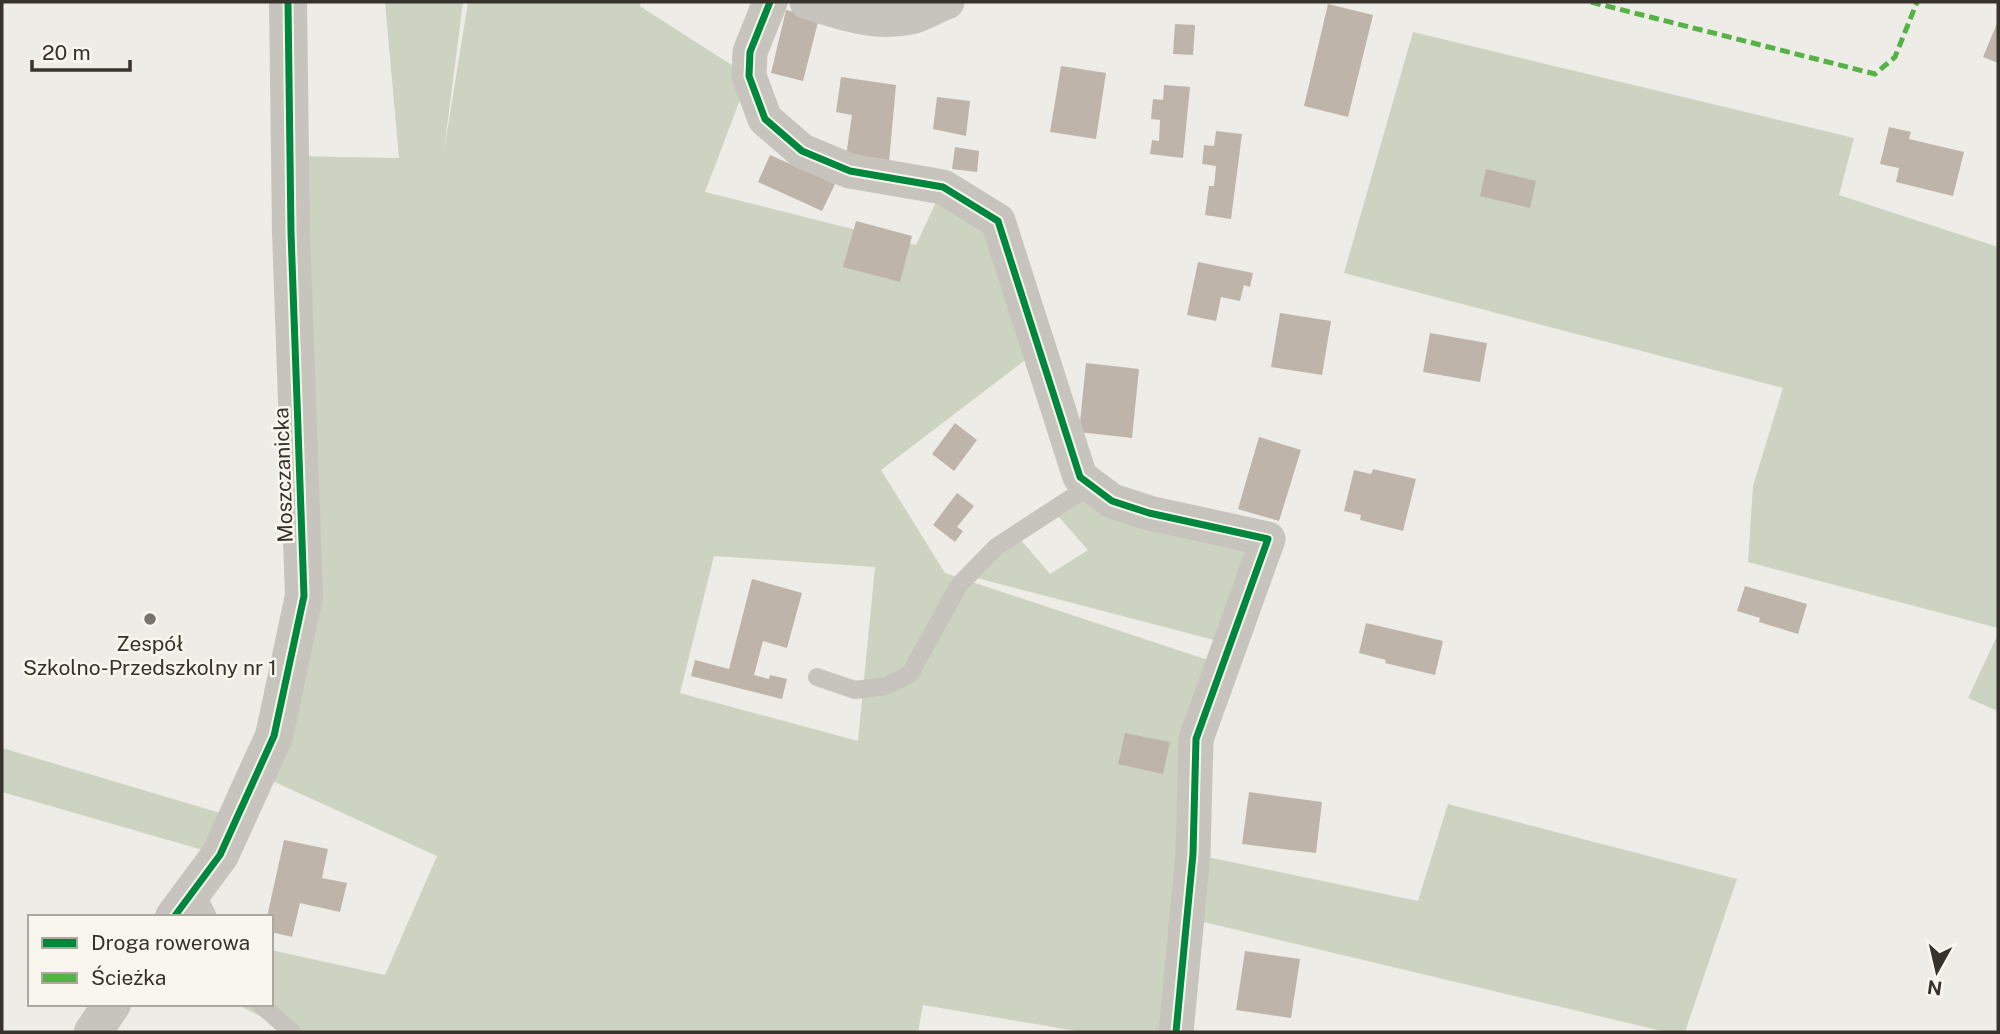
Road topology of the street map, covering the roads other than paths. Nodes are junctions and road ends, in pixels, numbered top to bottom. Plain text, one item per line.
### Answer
1 (288, 2) edge
2 (769, 2) edge
3 (807, 2) edge
4 (945, 2) edge
5 (1091, 485) junction
6 (817, 677) dead end
7 (192, 908) edge
8 (111, 1006) edge
9 (262, 1006) edge
10 (93, 1032) edge
11 (292, 1032) edge
12 (1176, 1032) edge

1 - 7 street, Moszczanicka
2 - 5 street
3 - 4 street
5 - 6 lane
5 - 12 street
8 - 10 street
9 - 11 lane

